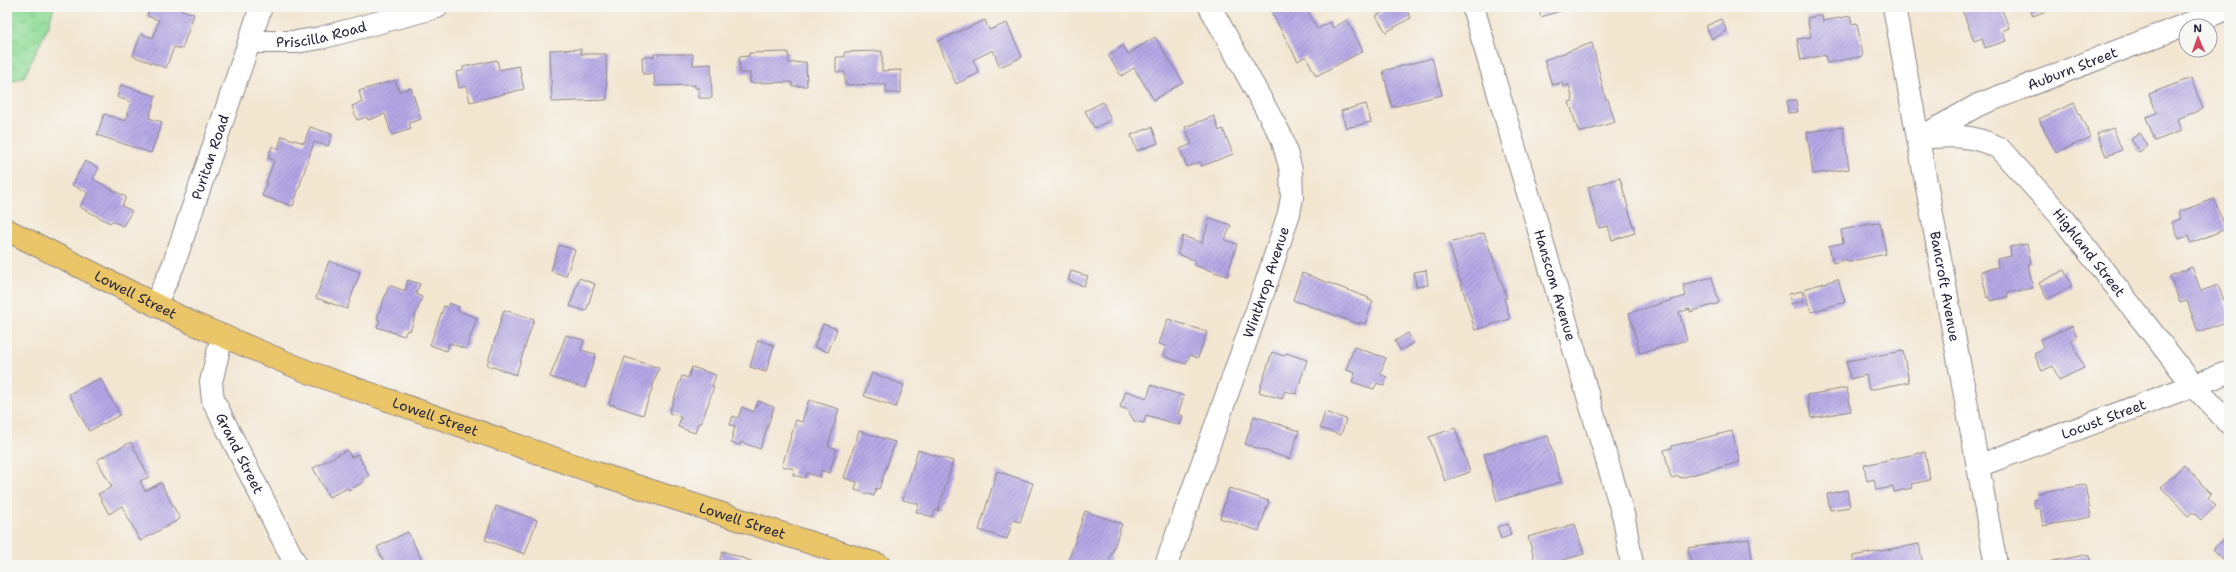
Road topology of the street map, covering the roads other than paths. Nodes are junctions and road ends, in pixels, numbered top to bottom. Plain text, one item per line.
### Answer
1 (261, 7) edge
2 (437, 7) edge
3 (1210, 7) edge
4 (1473, 7) edge
5 (1894, 7) edge
6 (2229, 8) edge
7 (251, 42) junction
8 (1919, 138) junction
9 (7, 230) edge
10 (155, 305) junction
11 (222, 336) junction
12 (2229, 372) edge
13 (2194, 386) junction
14 (2229, 423) edge
15 (1978, 466) junction
16 (296, 565) edge
17 (879, 565) edge
18 (1166, 565) edge
19 (1632, 565) edge
20 (1996, 565) edge

1 - 7 street, Puritan Road
2 - 7 street, Priscilla Road
3 - 18 street, Winthrop Avenue
4 - 19 street, Hanscom Avenue
5 - 8 street, Bancroft Avenue
6 - 8 street, Auburn Street
7 - 10 street, Puritan Road
8 - 13 street, Highland Street
8 - 15 street, Bancroft Avenue
9 - 10 main road, Lowell Street
10 - 11 main road, Lowell Street
11 - 16 street, Grand Street
11 - 17 main road, Lowell Street
12 - 13 street, Locust Street
13 - 14 street, Highland Street
13 - 15 street, Locust Street
15 - 20 street, Bancroft Avenue

